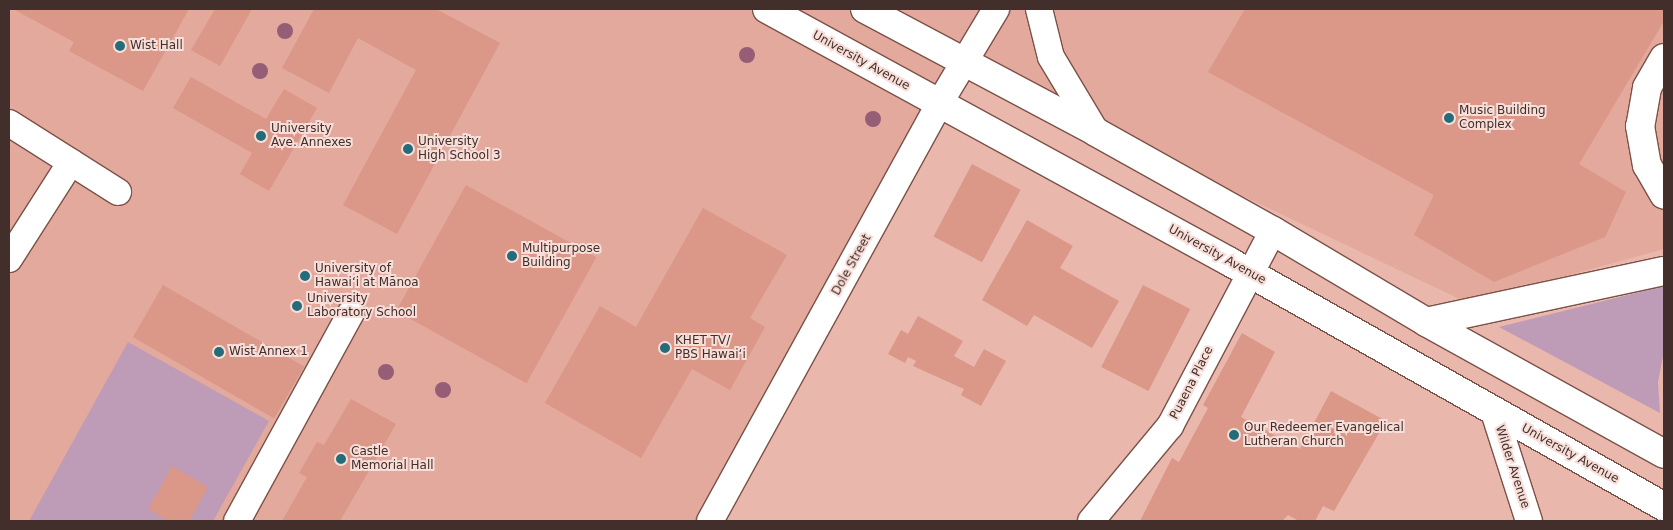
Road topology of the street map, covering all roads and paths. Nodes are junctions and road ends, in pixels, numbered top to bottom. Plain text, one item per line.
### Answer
1 (767, 9) edge
2 (865, 9) edge
3 (996, 9) edge
4 (1039, 9) edge
5 (1664, 58) edge
6 (964, 63) junction
7 (939, 104) junction
8 (9, 123) edge
9 (1096, 132) junction
10 (71, 162) junction
11 (118, 192) dead end
12 (1664, 194) edge
13 (1272, 231) junction
14 (9, 260) edge
15 (1664, 271) edge
16 (1249, 272) junction
17 (351, 313) dead end
18 (1426, 322) junction
19 (1494, 412) junction
20 (1664, 454) edge
21 (1664, 507) edge
22 (237, 521) edge
23 (710, 521) edge
24 (1091, 521) edge
25 (1529, 521) edge

1 - 7 main road, University Avenue
2 - 6 main road
3 - 6 street, Dole Street
4 - 9 street
5 - 12 main road
6 - 7 street, Dole Street
6 - 9 main road
7 - 16 main road, University Avenue
7 - 23 street, Dole Street
8 - 10 street
9 - 13 main road
10 - 11 street
10 - 14 street
13 - 16 street, Puaena Place
13 - 18 main road
15 - 18 main road
16 - 19 main road, University Avenue
16 - 24 street, Puaena Place
17 - 22 street
18 - 20 main road
19 - 21 main road, University Avenue
19 - 25 street, Wilder Avenue

